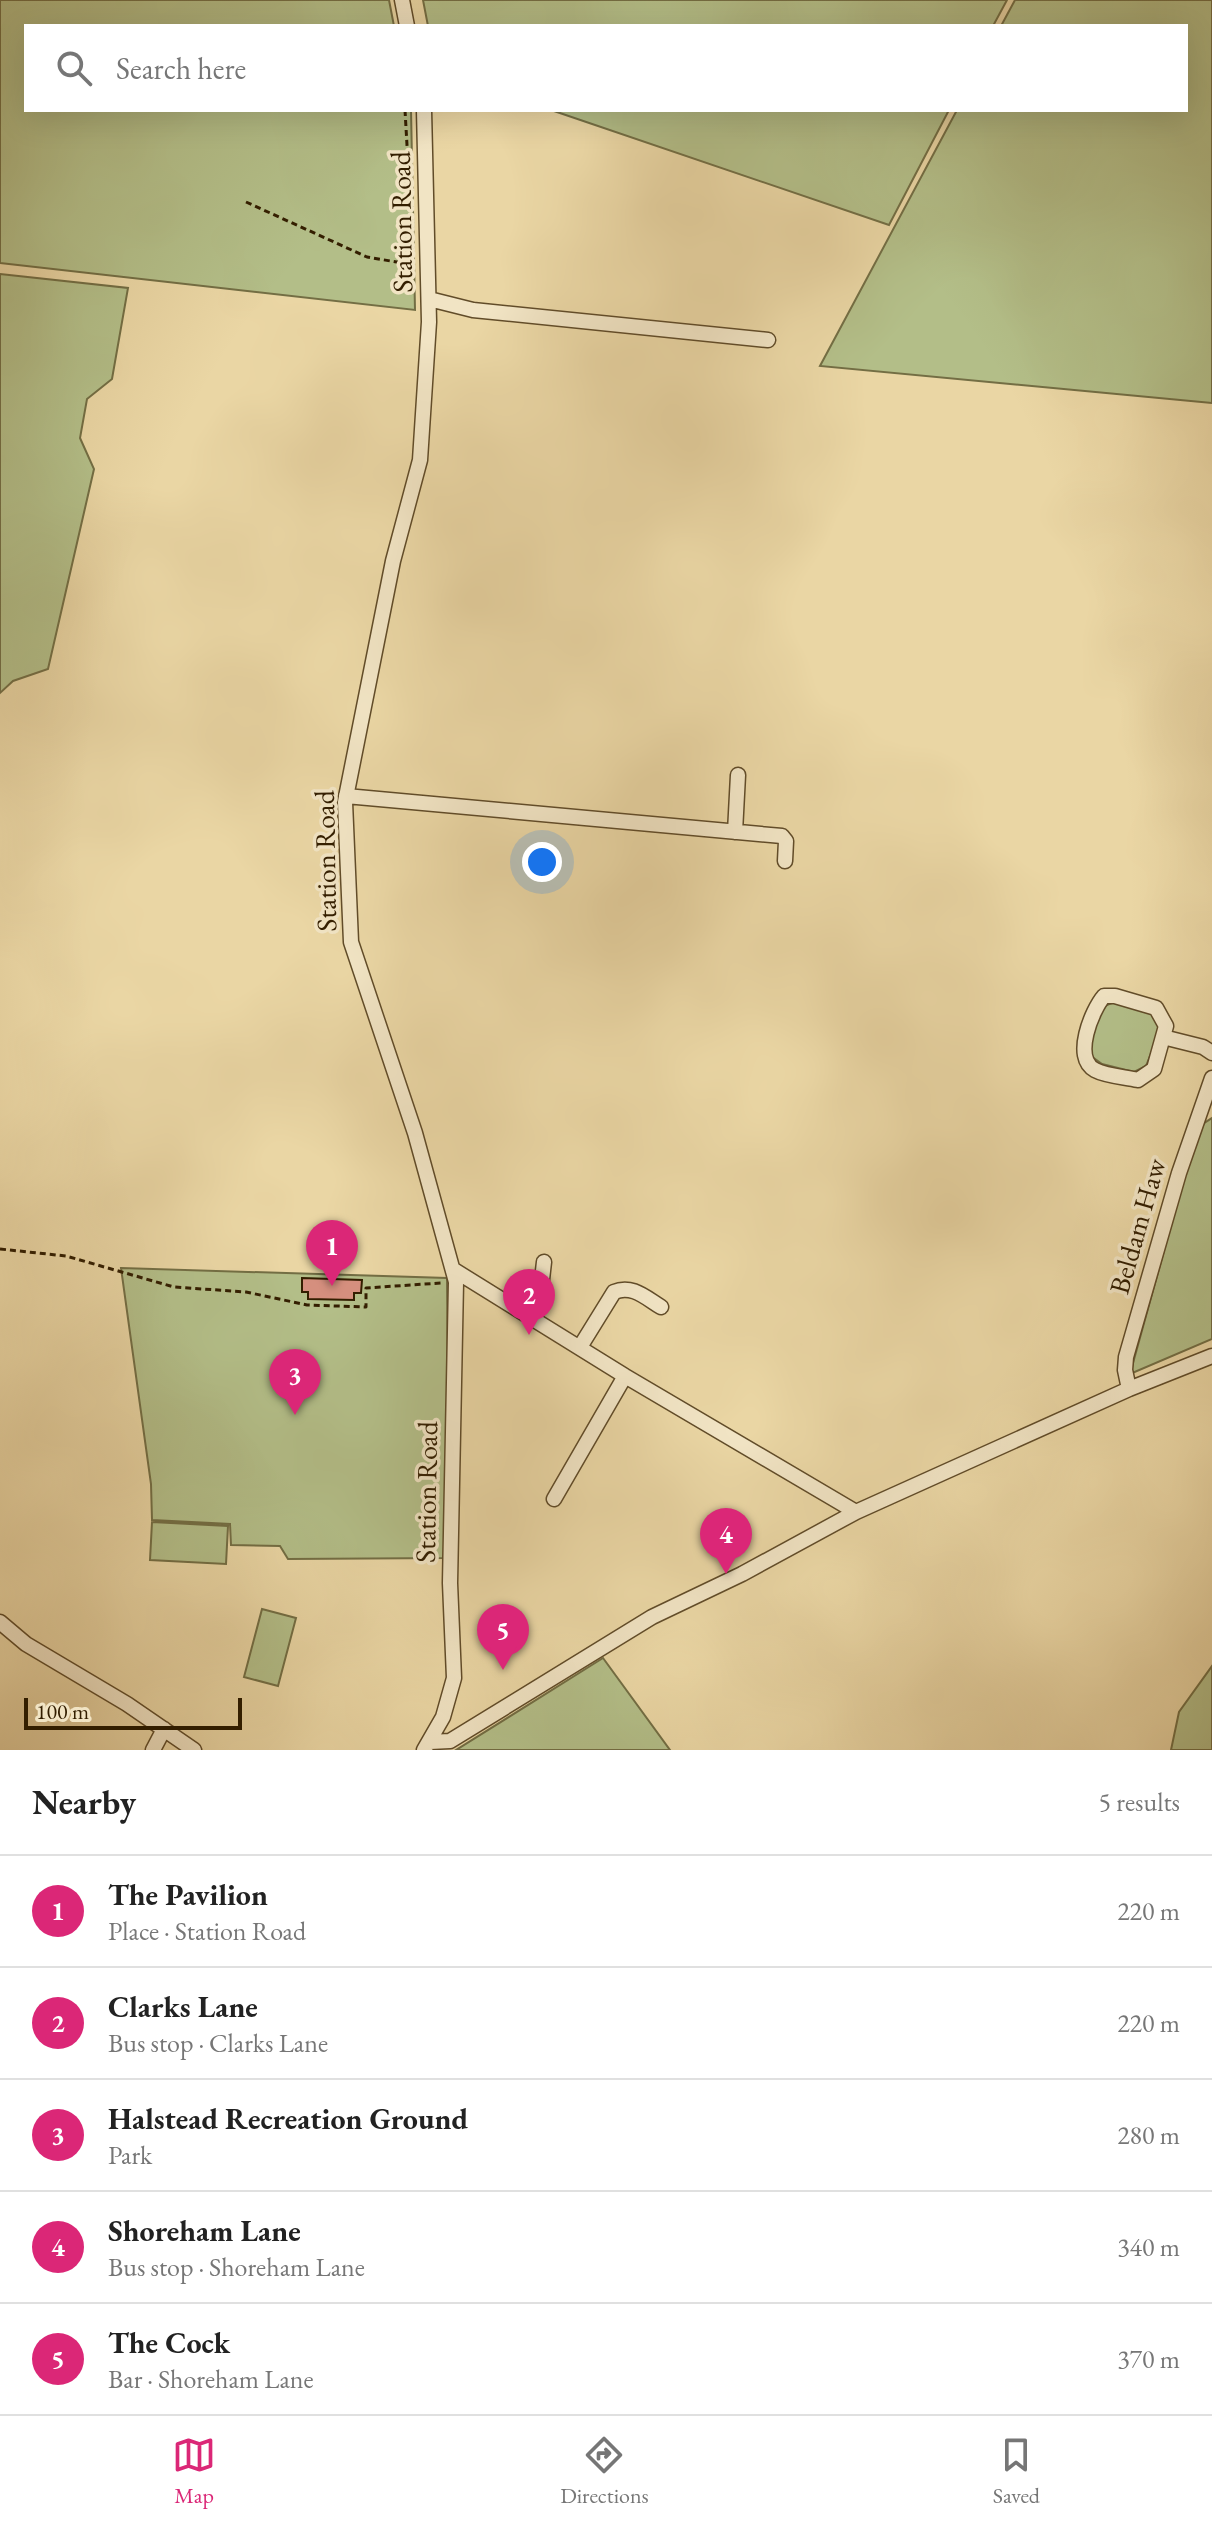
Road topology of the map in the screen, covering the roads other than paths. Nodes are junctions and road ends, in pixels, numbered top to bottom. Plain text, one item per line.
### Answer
1 (402, 0) edge
2 (407, 24) edge
3 (424, 112) edge
4 (429, 299) junction
5 (768, 340) dead end
6 (738, 775) dead end
7 (346, 796) junction
8 (735, 832) junction
9 (785, 861) dead end
10 (1163, 1037) junction
11 (1212, 1053) edge
12 (1212, 1078) edge
13 (544, 1262) dead end
14 (455, 1276) junction
15 (661, 1307) dead end
16 (534, 1318) junction
17 (580, 1347) junction
18 (1212, 1356) edge
19 (625, 1376) junction
20 (1129, 1389) junction
21 (554, 1499) dead end
22 (856, 1512) junction
23 (0, 1622) edge
24 (164, 1729) junction
25 (427, 1746) edge
26 (153, 1750) edge
27 (194, 1750) edge

1 - 2 street
3 - 4 street, Station Road
4 - 5 street
4 - 7 street, Station Road
6 - 8 street
7 - 8 street
7 - 14 street, Station Road
8 - 9 street
10 - 10 street
10 - 11 street
12 - 20 street, Beldam Haw
13 - 16 street
14 - 16 street
14 - 25 street, Station Road
15 - 17 street
16 - 17 street
17 - 19 street
18 - 20 street
19 - 21 street
19 - 22 street
20 - 22 street
22 - 25 street
23 - 24 street
24 - 26 street
24 - 27 street

